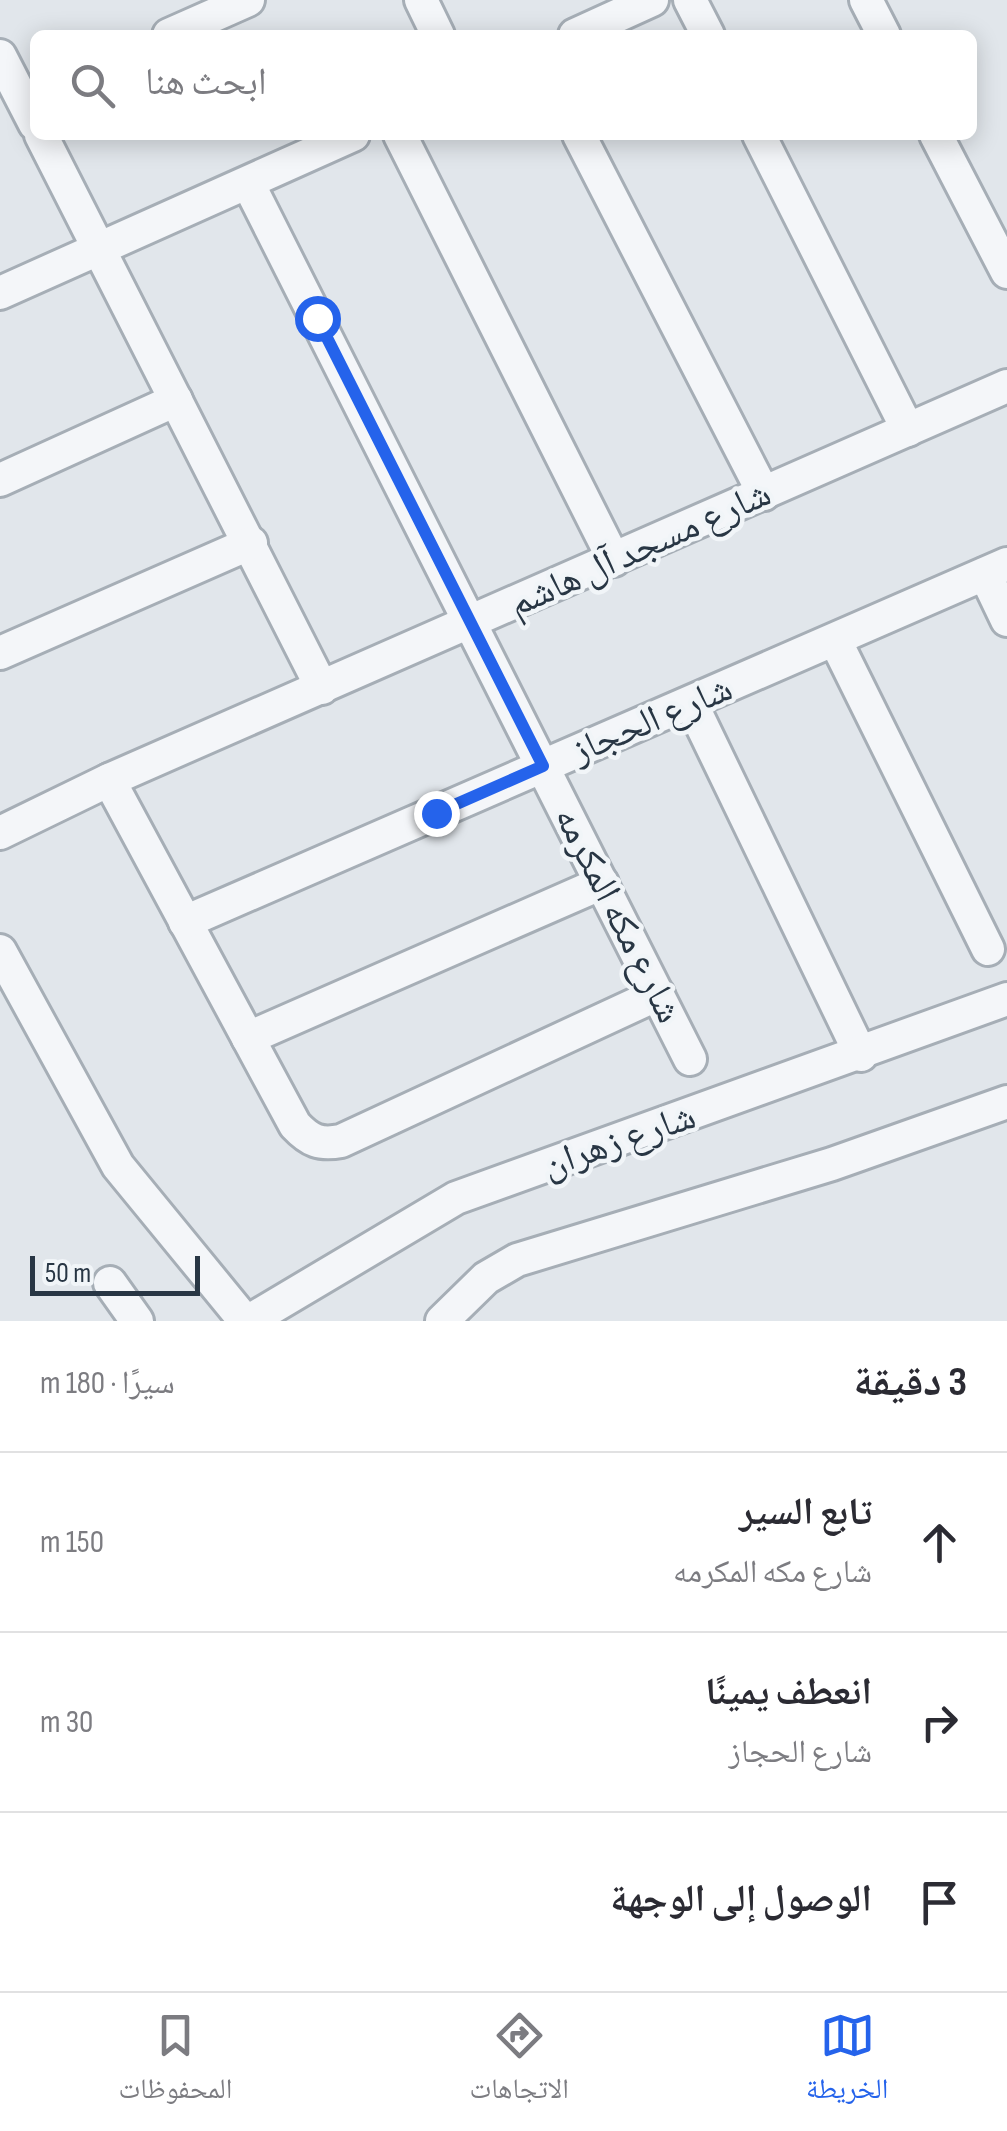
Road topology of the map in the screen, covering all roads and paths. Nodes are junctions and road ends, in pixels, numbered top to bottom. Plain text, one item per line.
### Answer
1 (248, 0) edge
2 (420, 0) edge
3 (652, 0) edge
4 (690, 0) edge
5 (866, 0) edge
6 (604, 10) edge
7 (180, 30) edge
8 (435, 30) edge
9 (581, 30) edge
10 (705, 30) edge
11 (881, 30) edge
12 (0, 56) edge
13 (23, 107) edge
14 (44, 140) edge
15 (341, 140) edge
16 (403, 140) edge
17 (582, 140) edge
18 (762, 140) edge
19 (939, 140) edge
20 (248, 182) junction
21 (100, 248) junction
22 (1007, 272) edge
23 (0, 293) edge
24 (1007, 386) edge
25 (176, 400) junction
26 (908, 430) junction
27 (0, 480) edge
28 (764, 494) junction
29 (251, 544) junction
30 (614, 560) junction
31 (996, 569) edge
32 (1007, 620) edge
33 (471, 624) junction
34 (836, 640) junction
35 (0, 653) edge
36 (322, 688) junction
37 (692, 705) junction
38 (543, 766) junction
39 (108, 780) junction
40 (0, 833) edge
41 (602, 883) junction
42 (185, 922) junction
43 (988, 949) dead end
44 (0, 950) edge
45 (658, 994) junction
46 (1007, 999) edge
47 (248, 1038) junction
48 (860, 1055) junction
49 (690, 1059) dead end
50 (1007, 1102) edge
51 (110, 1282) dead end
52 (137, 1321) edge
53 (247, 1321) edge
54 (442, 1321) edge

1 - 7 street
2 - 8 street
3 - 6 street
4 - 10 street
5 - 11 street
6 - 9 street
12 - 13 street
14 - 21 street
15 - 20 street
16 - 30 street
17 - 28 street
18 - 26 street
19 - 22 street
20 - 21 street
20 - 33 street, شارع مكه المكرمه
21 - 23 street
21 - 25 street
24 - 26 street, شارع مسجد آل هاشم
25 - 27 street
25 - 29 street
26 - 28 street, شارع مسجد آل هاشم
28 - 30 street, شارع مسجد آل هاشم
29 - 35 street
29 - 36 street
30 - 33 street, شارع مسجد آل هاشم
31 - 32 street
31 - 34 street, شارع الحجاز
33 - 36 street, شارع مسجد آل هاشم
33 - 38 street, شارع مكه المكرمه
34 - 37 street, شارع الحجاز
34 - 43 street
36 - 39 street, شارع مسجد آل هاشم
37 - 38 street, شارع الحجاز
37 - 48 street
38 - 41 street, شارع مكه المكرمه
38 - 42 street, شارع الحجاز
39 - 40 street, شارع مسجد آل هاشم
39 - 42 street
41 - 45 street, شارع مكه المكرمه
41 - 47 street
42 - 47 street
44 - 53 street
45 - 47 street
45 - 49 street, شارع مكه المكرمه
46 - 48 street, شارع زهران
48 - 53 street, شارع زهران
50 - 54 street
51 - 52 street

